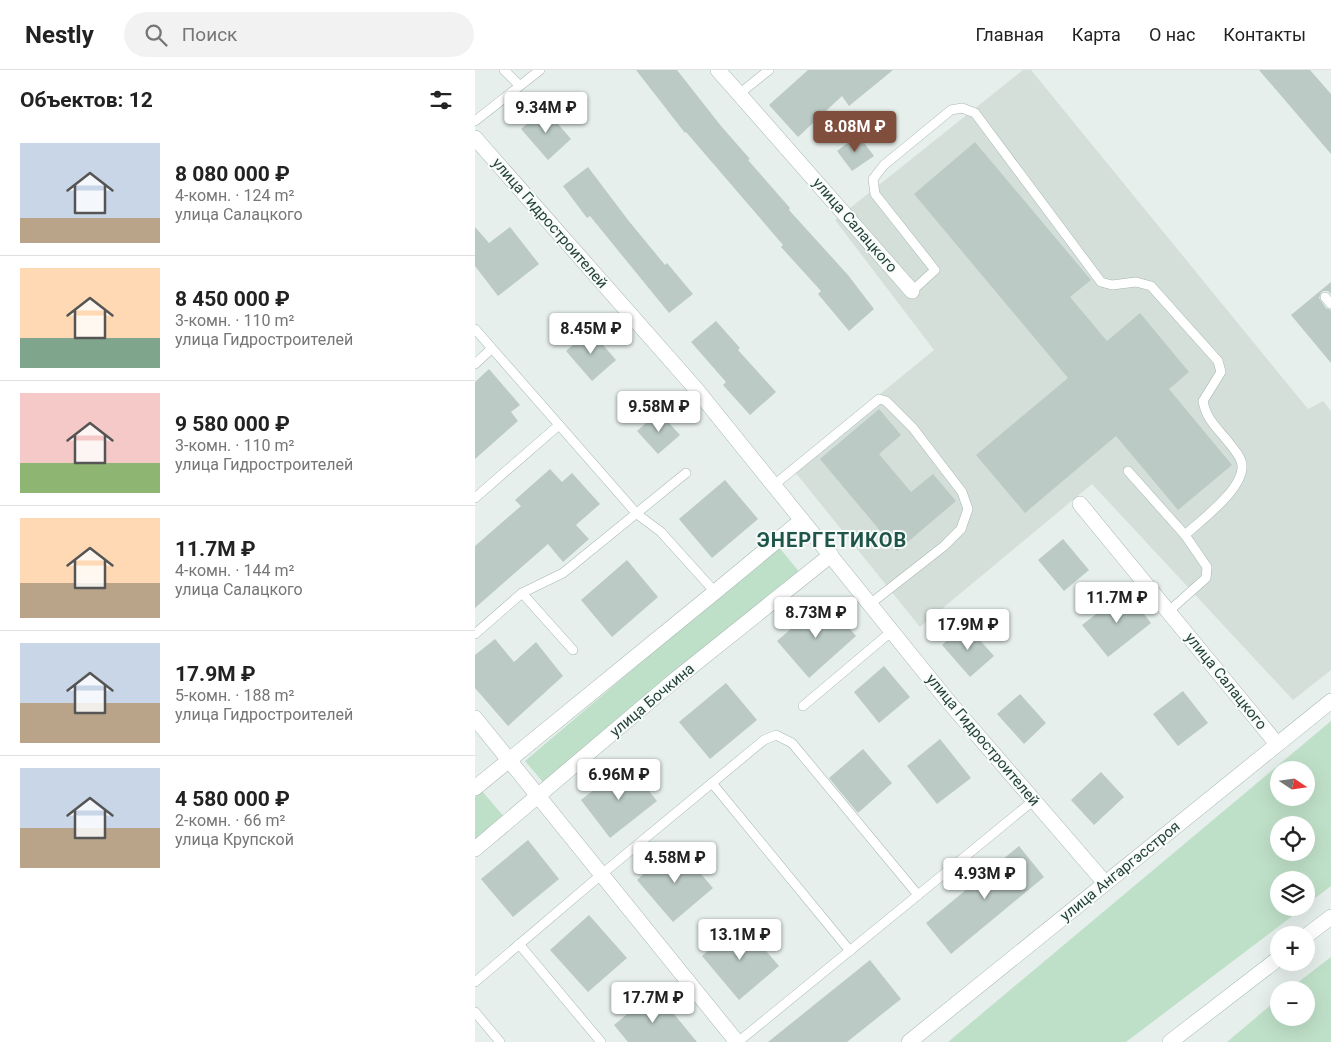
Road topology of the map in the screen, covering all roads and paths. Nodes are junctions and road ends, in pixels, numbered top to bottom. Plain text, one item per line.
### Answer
1 (504, 70) edge
2 (540, 70) edge
3 (718, 70) edge
4 (769, 70) edge
5 (519, 86) junction
6 (739, 94) junction
7 (475, 121) edge
8 (475, 138) edge
9 (912, 291) joint
10 (475, 329) edge
11 (491, 349) junction
12 (475, 364) edge
13 (559, 425) junction
14 (1128, 471) dead end
15 (686, 473) dead end
16 (774, 485) junction
17 (475, 498) edge
18 (1080, 504) dead end
19 (637, 514) junction
20 (802, 520) junction
21 (1185, 535) junction
22 (831, 555) junction
23 (715, 592) junction
24 (522, 593) junction
25 (870, 604) junction
26 (1169, 611) junction
27 (892, 631) junction
28 (475, 634) edge
29 (573, 650) dead end
30 (1331, 700) edge
31 (803, 706) dead end
32 (475, 718) edge
33 (1277, 744) junction
34 (510, 760) junction
35 (712, 782) junction
36 (475, 788) edge
37 (538, 795) junction
38 (1034, 800) junction
39 (475, 849) edge
40 (602, 874) junction
41 (1105, 883) junction
42 (918, 895) junction
43 (1331, 917) edge
44 (1315, 929) edge
45 (519, 944) junction
46 (849, 951) junction
47 (1270, 965) edge
48 (475, 982) edge
49 (475, 1012) edge
50 (500, 1042) edge
51 (601, 1042) edge
52 (737, 1042) edge
53 (909, 1042) edge
54 (1170, 1042) edge

1 - 5 lane
2 - 5 lane
3 - 6 street, улица Салацкого
4 - 6 lane
5 - 7 lane
6 - 9 street, улица Салацкого
8 - 16 street, улица Гидростроителей
9 - 21 lane
10 - 11 lane
11 - 12 lane
11 - 13 lane
13 - 17 lane
13 - 19 lane
14 - 21 lane
15 - 19 lane
16 - 20 street, улица Гидростроителей
16 - 25 lane
18 - 26 street, улица Салацкого
19 - 23 lane
19 - 24 lane
20 - 22 street, улица Гидростроителей
20 - 23 street
21 - 26 lane
22 - 25 street, улица Гидростроителей
22 - 37 street, улица Бочкина
23 - 34 street
24 - 28 lane
24 - 29 lane
25 - 27 street, улица Гидростроителей
26 - 33 street, улица Салацкого
27 - 31 lane
27 - 38 street, улица Гидростроителей
30 - 33 street, улица Ангаргэсстроя
32 - 34 street
33 - 41 street, улица Ангаргэсстроя
34 - 36 street
34 - 37 street
35 - 40 lane
35 - 42 lane
35 - 46 lane
37 - 39 street, улица Бочкина
37 - 40 street
38 - 41 street, улица Гидростроителей
38 - 42 lane
40 - 45 lane
40 - 52 street
41 - 53 street, улица Ангаргэсстроя
42 - 46 lane
43 - 44 street
45 - 48 lane
45 - 51 lane
46 - 52 lane
47 - 54 street
49 - 50 lane

